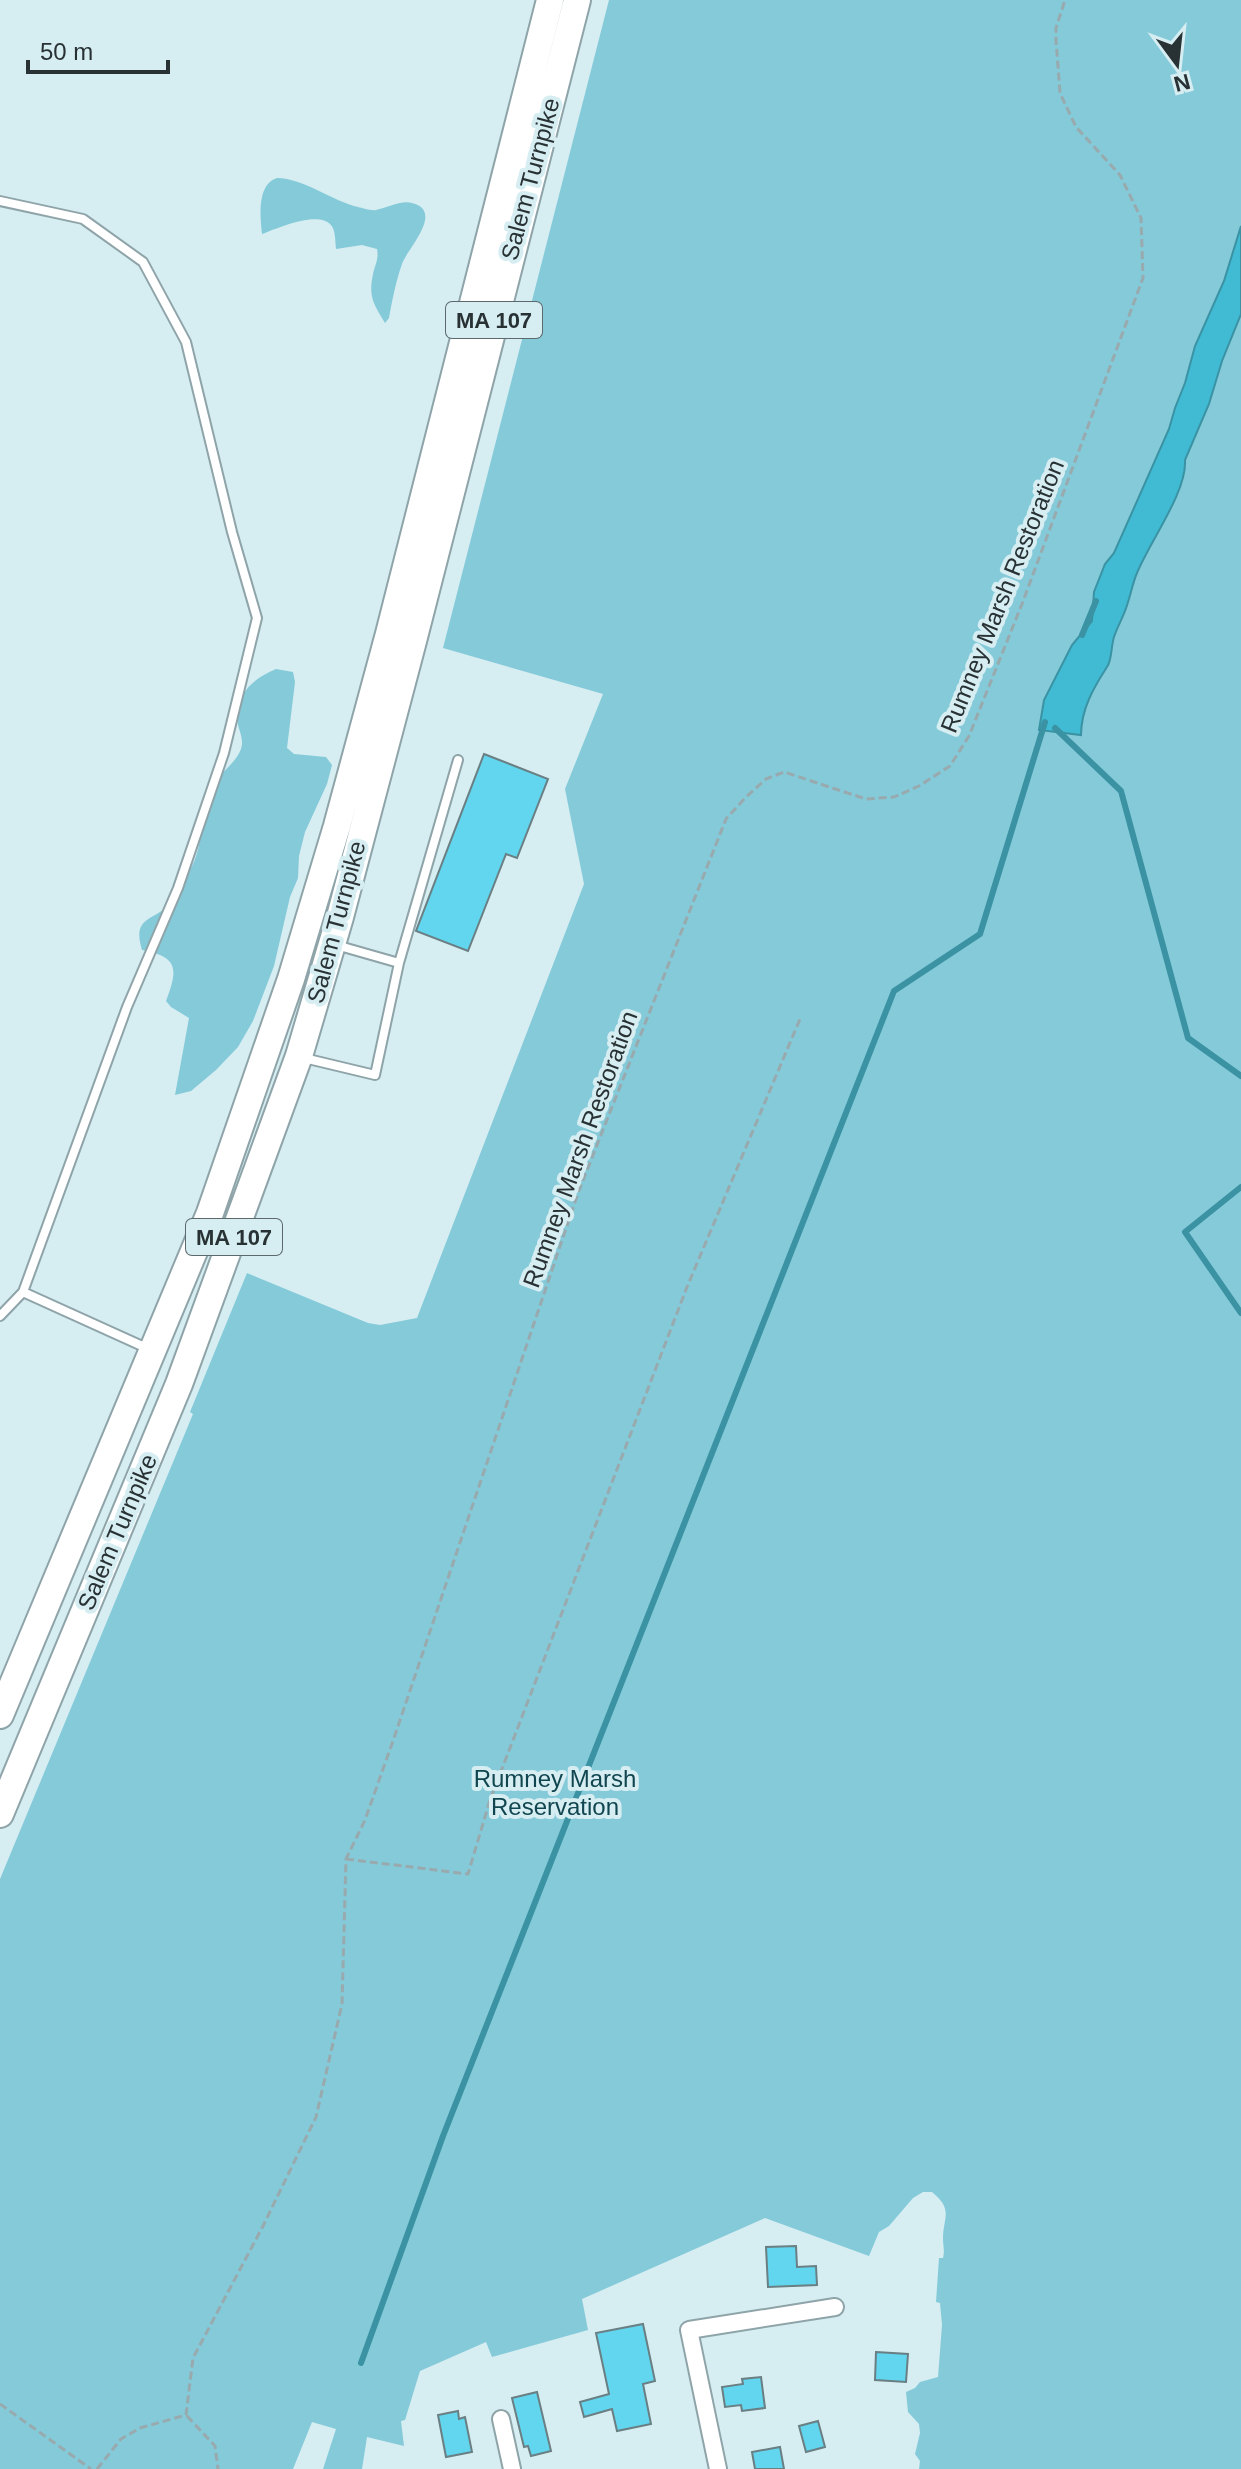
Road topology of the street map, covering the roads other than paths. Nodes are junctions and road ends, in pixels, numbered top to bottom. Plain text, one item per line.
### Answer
1 (550, 0) edge
2 (577, 0) edge
3 (0, 201) edge
4 (458, 760) dead end
5 (332, 943) junction
6 (399, 963) junction
7 (299, 1056) junction
8 (23, 1292) junction
9 (0, 1316) edge
10 (151, 1351) junction
11 (0, 1715) edge
12 (0, 1814) edge
13 (835, 2307) dead end
14 (501, 2419) dead end
15 (512, 2469) edge
16 (718, 2469) edge

1 - 10 main road, Salem Turnpike / MA 107
2 - 5 main road, Salem Turnpike / MA 107
3 - 8 lane
4 - 6 lane
5 - 6 lane
5 - 7 main road, Salem Turnpike / MA 107
6 - 7 lane
7 - 12 main road, Salem Turnpike / MA 107
8 - 9 lane
8 - 10 lane
10 - 11 main road, Salem Turnpike / MA 107
13 - 16 street
14 - 15 street

